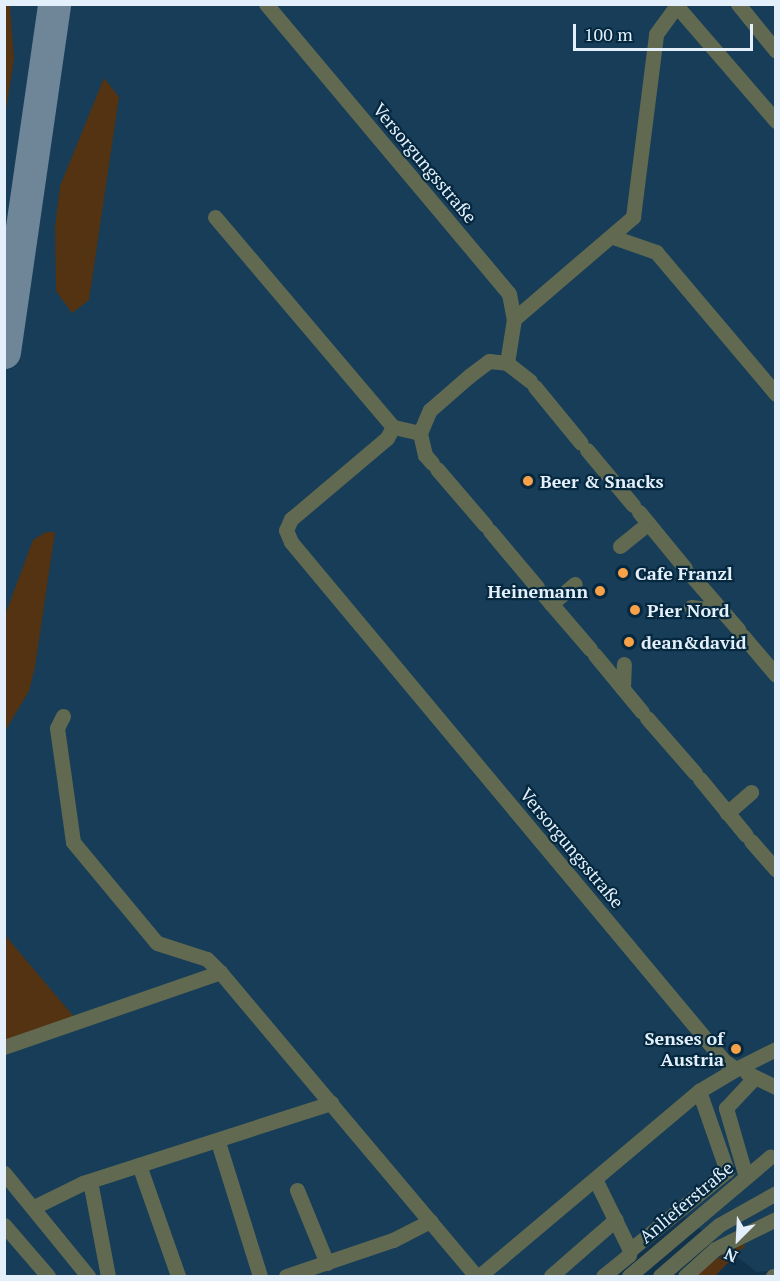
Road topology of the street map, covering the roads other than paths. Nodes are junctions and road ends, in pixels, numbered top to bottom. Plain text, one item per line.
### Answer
1 (266, 4) edge
2 (738, 4) edge
3 (676, 5) edge
4 (776, 51) edge
5 (776, 121) edge
6 (215, 217) dead end
7 (613, 237) junction
8 (514, 319) junction
9 (507, 363) junction
10 (776, 394) edge
11 (393, 427) junction
12 (420, 433) junction
13 (640, 513) junction
14 (630, 542) dead end
15 (570, 593) dead end
16 (544, 595) junction
17 (691, 607) dead end
18 (722, 611) junction
19 (624, 664) dead end
20 (776, 675) edge
21 (623, 689) junction
22 (63, 716) dead end
23 (751, 792) dead end
24 (727, 813) junction
25 (776, 870) edge
26 (220, 972) junction
27 (4, 1047) edge
28 (776, 1049) edge
29 (736, 1069) junction
30 (755, 1077) junction
31 (776, 1087) edge
32 (699, 1091) junction
33 (331, 1103) junction
34 (218, 1142) junction
35 (770, 1157) dead end
36 (139, 1165) junction
37 (4, 1173) edge
38 (746, 1177) junction
39 (595, 1179) junction
40 (90, 1181) junction
41 (297, 1190) dead end
42 (776, 1193) edge
43 (34, 1207) junction
44 (776, 1210) edge
45 (616, 1219) junction
46 (776, 1219) edge
47 (430, 1221) junction
48 (4, 1225) edge
49 (630, 1250) junction
50 (687, 1254) junction
51 (327, 1263) junction
52 (486, 1274) edge
53 (48, 1276) edge
54 (88, 1276) edge
55 (108, 1276) edge
56 (178, 1276) edge
57 (260, 1276) edge
58 (286, 1276) edge
59 (551, 1276) edge
60 (603, 1276) edge
61 (628, 1276) edge
62 (660, 1276) edge
63 (685, 1276) edge

1 - 8 street, Versorgungsstraße
2 - 4 street
3 - 5 street
3 - 7 street
6 - 11 street
7 - 8 street
7 - 10 street
8 - 9 street, Versorgungsstraße
9 - 12 street
9 - 13 street
11 - 12 street
11 - 29 street, Versorgungsstraße
12 - 16 street
13 - 14 street
13 - 18 street
15 - 16 street
16 - 21 street
17 - 18 street
18 - 20 street
19 - 21 street
21 - 24 street
22 - 26 street
23 - 24 street
24 - 25 street
26 - 27 street
26 - 33 street
28 - 29 street
29 - 30 street
29 - 32 street
30 - 31 street
30 - 38 street
32 - 39 street
32 - 49 street
33 - 34 street
33 - 47 street
34 - 36 street
34 - 57 street
35 - 38 street, Anlieferstraße
36 - 40 street
36 - 56 street
37 - 43 street
38 - 61 street, Anlieferstraße
39 - 45 street
39 - 52 street
40 - 43 street
40 - 55 street
41 - 51 street
42 - 50 street
43 - 54 street
44 - 50 street
45 - 49 street
45 - 59 street
46 - 63 street
47 - 51 street
47 - 52 street
48 - 53 street
49 - 60 street
50 - 62 street
51 - 58 street

